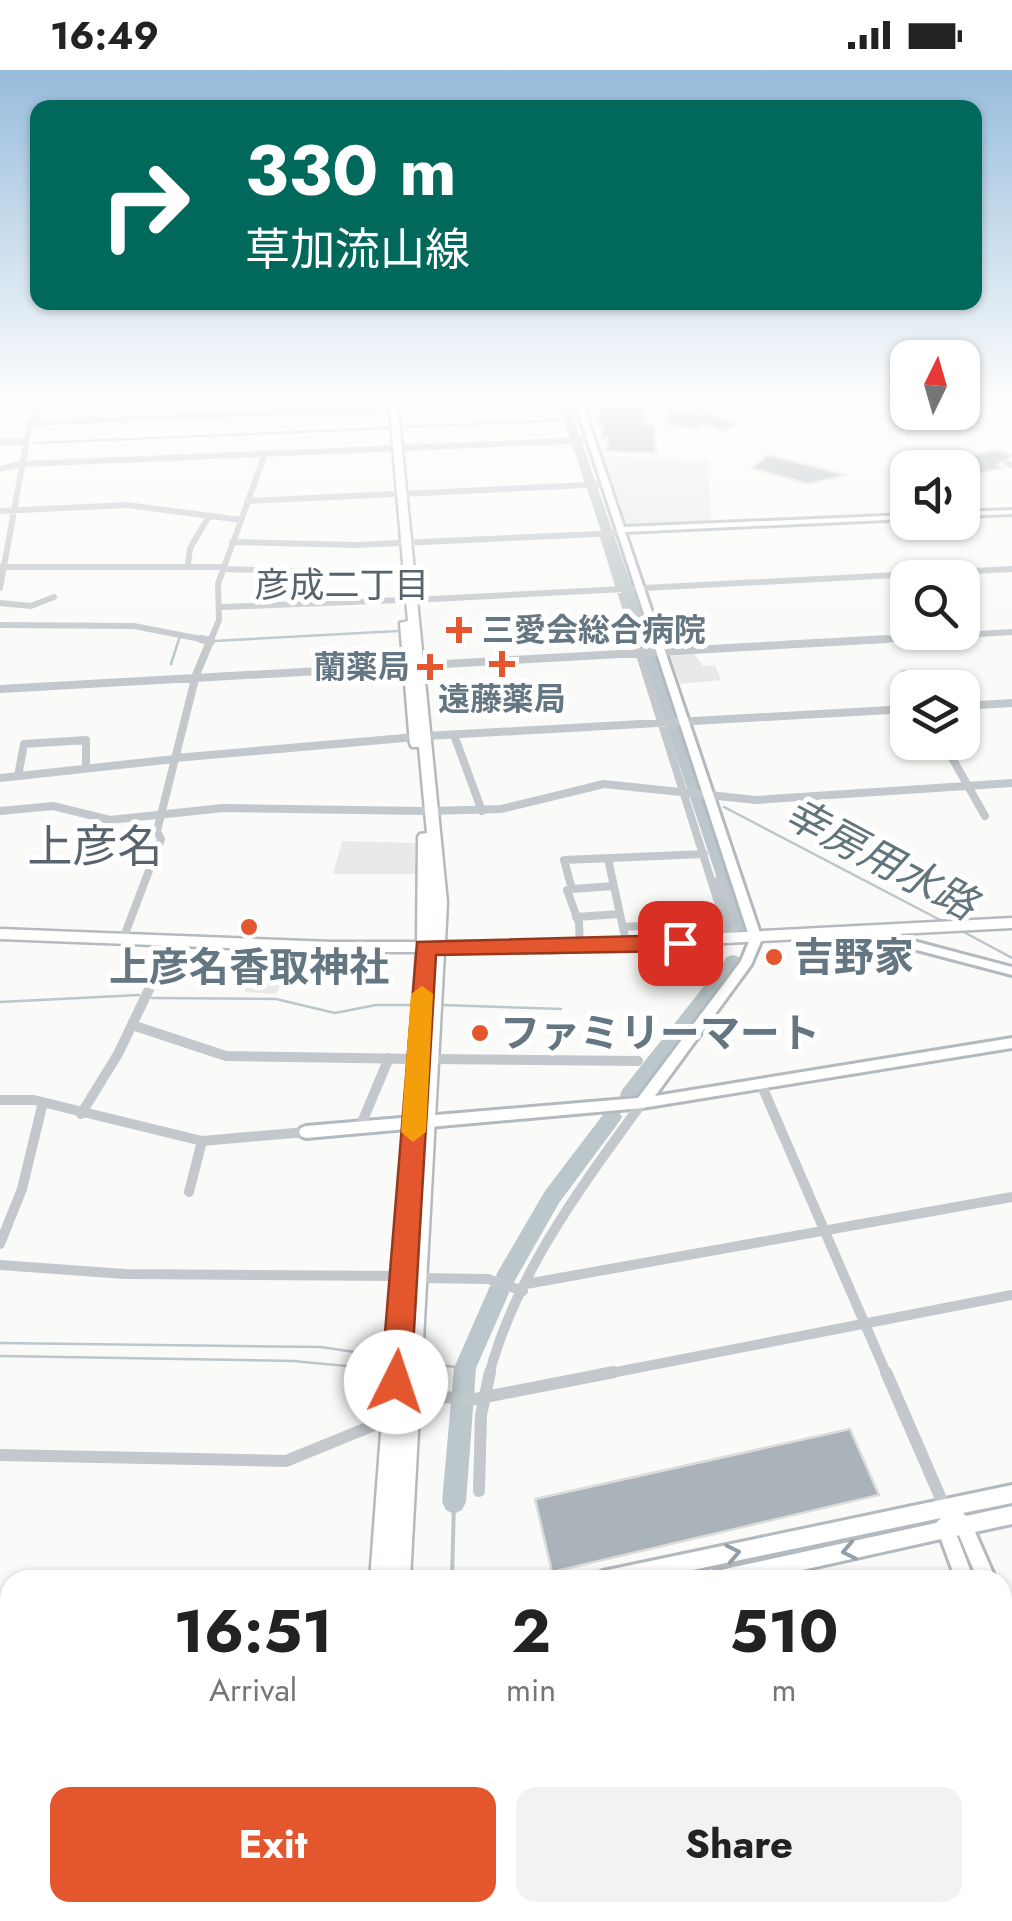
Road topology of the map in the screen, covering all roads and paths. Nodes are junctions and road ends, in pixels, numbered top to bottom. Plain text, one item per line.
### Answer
1 (20, 485) edge
2 (253, 485) edge
3 (397, 485) edge
4 (584, 485) edge
5 (606, 485) edge
6 (398, 494) junction
7 (247, 501) junction
8 (15, 510) junction
9 (0, 511) edge
10 (1012, 512) edge
11 (980, 513) edge
12 (208, 518) junction
13 (890, 518) edge
14 (241, 520) junction
15 (613, 533) junction
16 (232, 542) junction
17 (402, 543) junction
18 (188, 565) junction
19 (2, 568) edge
20 (224, 568) junction
21 (1012, 569) edge
22 (402, 575) junction
23 (0, 588) edge
24 (629, 589) junction
25 (54, 597) dead end
26 (408, 600) junction
27 (0, 603) edge
28 (221, 607) junction
29 (0, 626) edge
30 (1012, 632) edge
31 (211, 640) junction
32 (656, 650) junction
33 (641, 651) junction
34 (414, 663) junction
35 (196, 675) junction
36 (0, 689) edge
37 (1012, 703) edge
38 (980, 705) edge
39 (890, 710) edge
40 (674, 723) junction
41 (454, 735) junction
42 (421, 736) junction
43 (175, 759) junction
44 (953, 760) edge
45 (86, 768) junction
46 (18, 776) junction
47 (0, 778) edge
48 (1012, 784) edge
49 (967, 786) junction
50 (705, 795) junction
51 (687, 796) junction
52 (0, 811) edge
53 (482, 811) junction
54 (428, 812) junction
55 (161, 816) junction
56 (985, 816) dead end
57 (704, 854) junction
58 (608, 859) junction
59 (718, 879) dead end
60 (614, 886) junction
61 (572, 889) junction
62 (620, 914) junction
63 (576, 916) junction
64 (724, 921) junction
65 (1012, 923) edge
66 (623, 928) junction
67 (864, 932) junction
68 (0, 934) edge
69 (732, 937) junction
70 (123, 939) junction
71 (756, 939) junction
72 (172, 941) junction
73 (627, 946) junction
74 (432, 947) junction
75 (580, 947) junction
76 (1012, 970) edge
77 (132, 1025) junction
78 (1012, 1043) edge
79 (389, 1058) junction
80 (424, 1059) junction
81 (638, 1061) dead end
82 (761, 1084) junction
83 (0, 1100) edge
84 (43, 1102) junction
85 (642, 1103) junction
86 (80, 1114) junction
87 (420, 1121) junction
88 (360, 1127) junction
89 (306, 1132) joint
90 (202, 1141) junction
91 (188, 1192) dead end
92 (1012, 1197) edge
93 (825, 1231) junction
94 (0, 1244) edge
95 (0, 1265) edge
96 (410, 1277) junction
97 (524, 1288) junction
98 (1012, 1295) edge
99 (864, 1323) junction
100 (477, 1398) junction
101 (401, 1412) junction
102 (0, 1455) edge
103 (479, 1490) dead end
104 (1012, 1494) edge
105 (945, 1508) junction
106 (1012, 1515) edge
107 (964, 1526) junction
108 (944, 1531) junction
109 (382, 1570) edge
110 (399, 1570) edge
111 (650, 1570) edge
112 (763, 1570) edge
113 (961, 1570) edge
114 (983, 1570) edge

1 - 8 street
2 - 7 street
3 - 6 main road
4 - 6 street
5 - 15 street
6 - 7 street
6 - 17 main road
7 - 14 street
8 - 9 street
8 - 12 street
8 - 19 street
10 - 11 street
12 - 14 street
12 - 18 street
13 - 15 street
14 - 16 street
15 - 17 street
15 - 24 street
15 - 24 street
16 - 17 street
16 - 20 street
17 - 22 main road
17 - 26 main road
18 - 19 street
18 - 20 street
19 - 23 street
20 - 22 street
20 - 28 street
21 - 24 street
22 - 26 main road
24 - 26 street
24 - 32 street
24 - 33 street
25 - 27 street
26 - 28 street
26 - 34 main road
28 - 31 street
29 - 31 street
30 - 32 street
31 - 35 street
32 - 33 street
32 - 40 street
33 - 34 street
33 - 40 street
34 - 35 street
34 - 42 main road
35 - 36 street
35 - 43 street
37 - 38 street
39 - 40 street
40 - 41 street
40 - 50 street
40 - 51 street
41 - 42 street
41 - 53 street
42 - 43 street
42 - 54 main road
43 - 45 street
43 - 55 street
44 - 49 street
45 - 46 street
45 - 46 street
46 - 47 street
48 - 49 street
49 - 50 street
49 - 56 street
50 - 51 street
50 - 71 street
51 - 53 street
51 - 57 street
52 - 55 street
53 - 54 street
54 - 55 street
54 - 74 main road
55 - 70 street
57 - 58 street
57 - 64 street
58 - 60 street
58 - 61 street
59 - 69 street
60 - 61 street
60 - 62 street
61 - 63 street
62 - 63 street
62 - 66 street
63 - 75 street
64 - 66 street
64 - 69 street
65 - 67 main road
66 - 73 street
67 - 71 main road
67 - 76 street
68 - 70 main road
69 - 71 main road
69 - 73 main road
70 - 72 main road
71 - 85 street
72 - 74 main road
72 - 77 street
73 - 75 main road
74 - 75 main road
74 - 80 main road
77 - 79 street
77 - 86 street
78 - 82 street
79 - 80 street
79 - 88 street
80 - 81 street
80 - 87 main road
82 - 85 street
82 - 93 street
83 - 84 street
84 - 86 street
84 - 94 street
85 - 87 street
85 - 97 street
86 - 90 street
87 - 88 street
87 - 96 main road
88 - 89 street
89 - 90 street
90 - 91 street
92 - 93 street
93 - 97 street
93 - 99 street
95 - 96 street
96 - 97 street
96 - 101 main road
97 - 100 street
98 - 99 street
99 - 100 street
99 - 105 street
100 - 101 street
100 - 103 street
101 - 102 street
101 - 109 main road
101 - 110 main road
104 - 105 street
105 - 107 street
105 - 108 street
111 -> 105 street
106 - 107 street
107 - 108 street
107 - 114 street
108 -> 112 street
108 - 113 street

